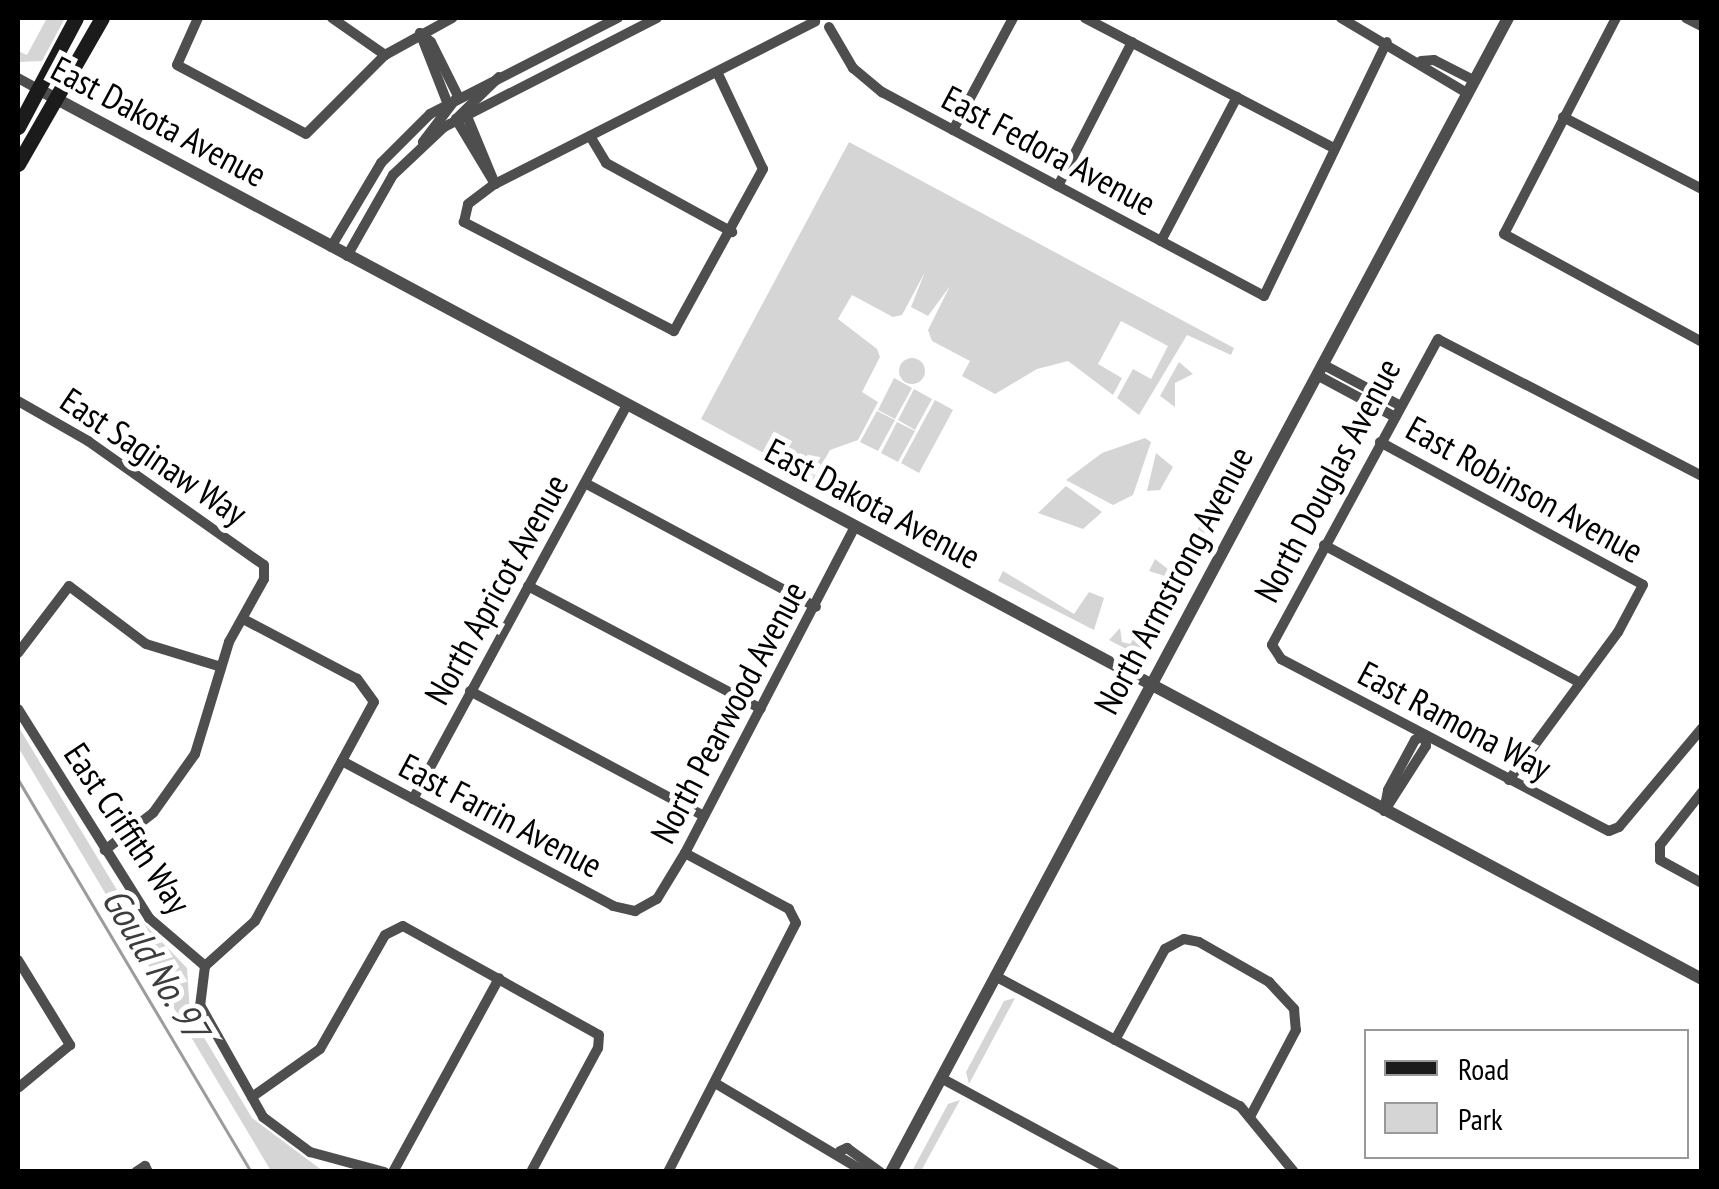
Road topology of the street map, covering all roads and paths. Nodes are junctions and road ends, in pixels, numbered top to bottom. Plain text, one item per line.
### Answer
1 (76, 18) edge
2 (102, 18) edge
3 (198, 18) edge
4 (332, 18) edge
5 (452, 18) edge
6 (618, 18) edge
7 (656, 18) edge
8 (1013, 18) edge
9 (1085, 18) edge
10 (1340, 18) edge
11 (1508, 18) edge
12 (1616, 18) edge
13 (1686, 18) edge
14 (814, 20) edge
15 (833, 22) edge
16 (1702, 26) edge
17 (420, 34) junction
18 (1132, 42) junction
19 (1387, 42) junction
20 (385, 56) junction
21 (718, 74) junction
22 (499, 76) junction
23 (18, 78) edge
24 (1470, 87) junction
25 (38, 89) junction
26 (458, 96) junction
27 (55, 98) junction
28 (1237, 98) junction
29 (447, 102) junction
30 (1563, 116) junction
31 (461, 117) junction
32 (18, 127) edge
33 (953, 130) junction
34 (590, 136) junction
35 (422, 145) junction
36 (1332, 147) junction
37 (18, 164) edge
38 (495, 184) junction
39 (1058, 186) junction
40 (1702, 190) edge
41 (732, 232) junction
42 (1161, 241) junction
43 (331, 247) junction
44 (347, 256) junction
45 (1702, 342) edge
46 (1320, 370) junction
47 (18, 401) edge
48 (627, 405) junction
49 (1396, 411) junction
50 (1380, 442) junction
51 (1702, 476) edge
52 (585, 483) junction
53 (854, 526) junction
54 (1324, 545) junction
55 (528, 586) junction
56 (816, 607) junction
57 (242, 618) junction
58 (1272, 651) joint
59 (18, 653) edge
60 (221, 667) junction
61 (1580, 683) junction
62 (1150, 685) junction
63 (470, 692) junction
64 (18, 709) edge
65 (762, 709) junction
66 (1702, 728) edge
67 (1424, 735) junction
68 (342, 761) junction
69 (1509, 780) junction
70 (1702, 792) edge
71 (413, 799) junction
72 (1384, 811) junction
73 (704, 816) junction
74 (105, 850) junction
75 (685, 853) junction
76 (1702, 883) edge
77 (636, 912) joint
78 (18, 960) edge
79 (205, 966) junction
80 (995, 976) junction
81 (500, 978) junction
82 (1702, 979) edge
83 (1116, 1040) junction
84 (941, 1078) junction
85 (714, 1084) junction
86 (18, 1088) edge
87 (252, 1097) junction
88 (1251, 1114) junction
89 (840, 1152) junction
90 (340, 1166) edge
91 (1288, 1169) edge
92 (384, 1172) edge
93 (392, 1172) edge
94 (531, 1172) edge
95 (668, 1172) edge
96 (865, 1172) edge
97 (880, 1172) edge
98 (891, 1172) edge
99 (1115, 1172) edge

1 - 25 main road
2 - 27 main road
3 - 20 street
4 - 20 street
5 - 17 street
6 - 22 street
7 - 31 street
8 - 33 street
9 - 18 street
10 - 19 street
11 - 24 street, North Armstrong Avenue
12 - 30 street
13 - 16 street
14 - 15 street
14 - 21 street
15 - 33 street, East Fedora Avenue
17 - 20 street
17 - 26 street
17 - 29 street
18 - 28 street
18 - 39 street
19 - 24 street
19 - 36 street
21 - 34 street
21 - 41 street
22 - 26 street
22 - 31 street
23 - 25 street, East Dakota Avenue
24 - 46 street, North Armstrong Avenue
25 - 27 street, East Dakota Avenue
25 - 32 main road
26 - 29 street
26 - 35 street
27 - 37 main road
27 - 43 street, East Dakota Avenue
28 - 36 street
28 - 42 street
29 - 43 street
30 - 40 street
30 - 45 street
31 - 35 street
31 - 38 street
33 - 39 street, East Fedora Avenue
34 - 38 street
34 - 41 street
35 - 44 street
36 - 42 street, East Fedora Avenue
38 - 41 street
39 - 42 street, East Fedora Avenue
43 - 44 street, East Dakota Avenue
44 - 48 street, East Dakota Avenue
46 - 49 street, East Robinson Avenue
46 - 62 street, North Armstrong Avenue
47 - 57 street, East Saginaw Way
48 - 52 street, North Apricot Avenue
48 - 53 street, East Dakota Avenue
49 - 50 street, North Douglas Avenue
49 - 51 street, North Douglas Avenue
50 - 54 street, North Douglas Avenue
50 - 61 street, East Robinson Avenue
52 - 55 street, North Apricot Avenue
52 - 56 street
53 - 56 street, North Pearwood Avenue
53 - 62 street, East Dakota Avenue
54 - 58 street, North Douglas Avenue
54 - 61 street
55 - 63 street, North Apricot Avenue
55 - 65 street
56 - 65 street, North Pearwood Avenue
57 - 60 street
57 - 68 street
58 - 67 street, East Ramona Way
59 - 60 street
60 - 74 street
61 - 69 street
62 - 72 street, East Dakota Avenue
62 - 80 street, North Armstrong Avenue
63 - 71 street, North Apricot Avenue
63 - 73 street
64 - 74 street, East Criffith Way
65 - 73 street, North Pearwood Avenue
66 - 69 street, East Ramona Way
67 - 69 street, East Ramona Way
67 - 72 street
68 - 71 street, East Farrin Avenue
68 - 79 street
70 - 76 street
71 - 77 street, East Farrin Avenue
72 - 82 street, East Dakota Avenue
73 - 75 street, North Pearwood Avenue
74 - 79 street, East Criffith Way
75 - 77 street, North Pearwood Avenue
75 - 85 street
78 - 86 street
79 - 87 street
80 - 83 street
80 - 84 street, North Armstrong Avenue
81 - 87 street
81 - 93 street
81 - 94 street
83 - 88 street
83 - 88 street
84 - 98 street, North Armstrong Avenue
84 - 99 street
85 - 89 street
85 - 95 street
87 - 90 street
88 - 91 street
89 - 96 street
89 - 97 street
90 - 92 street

